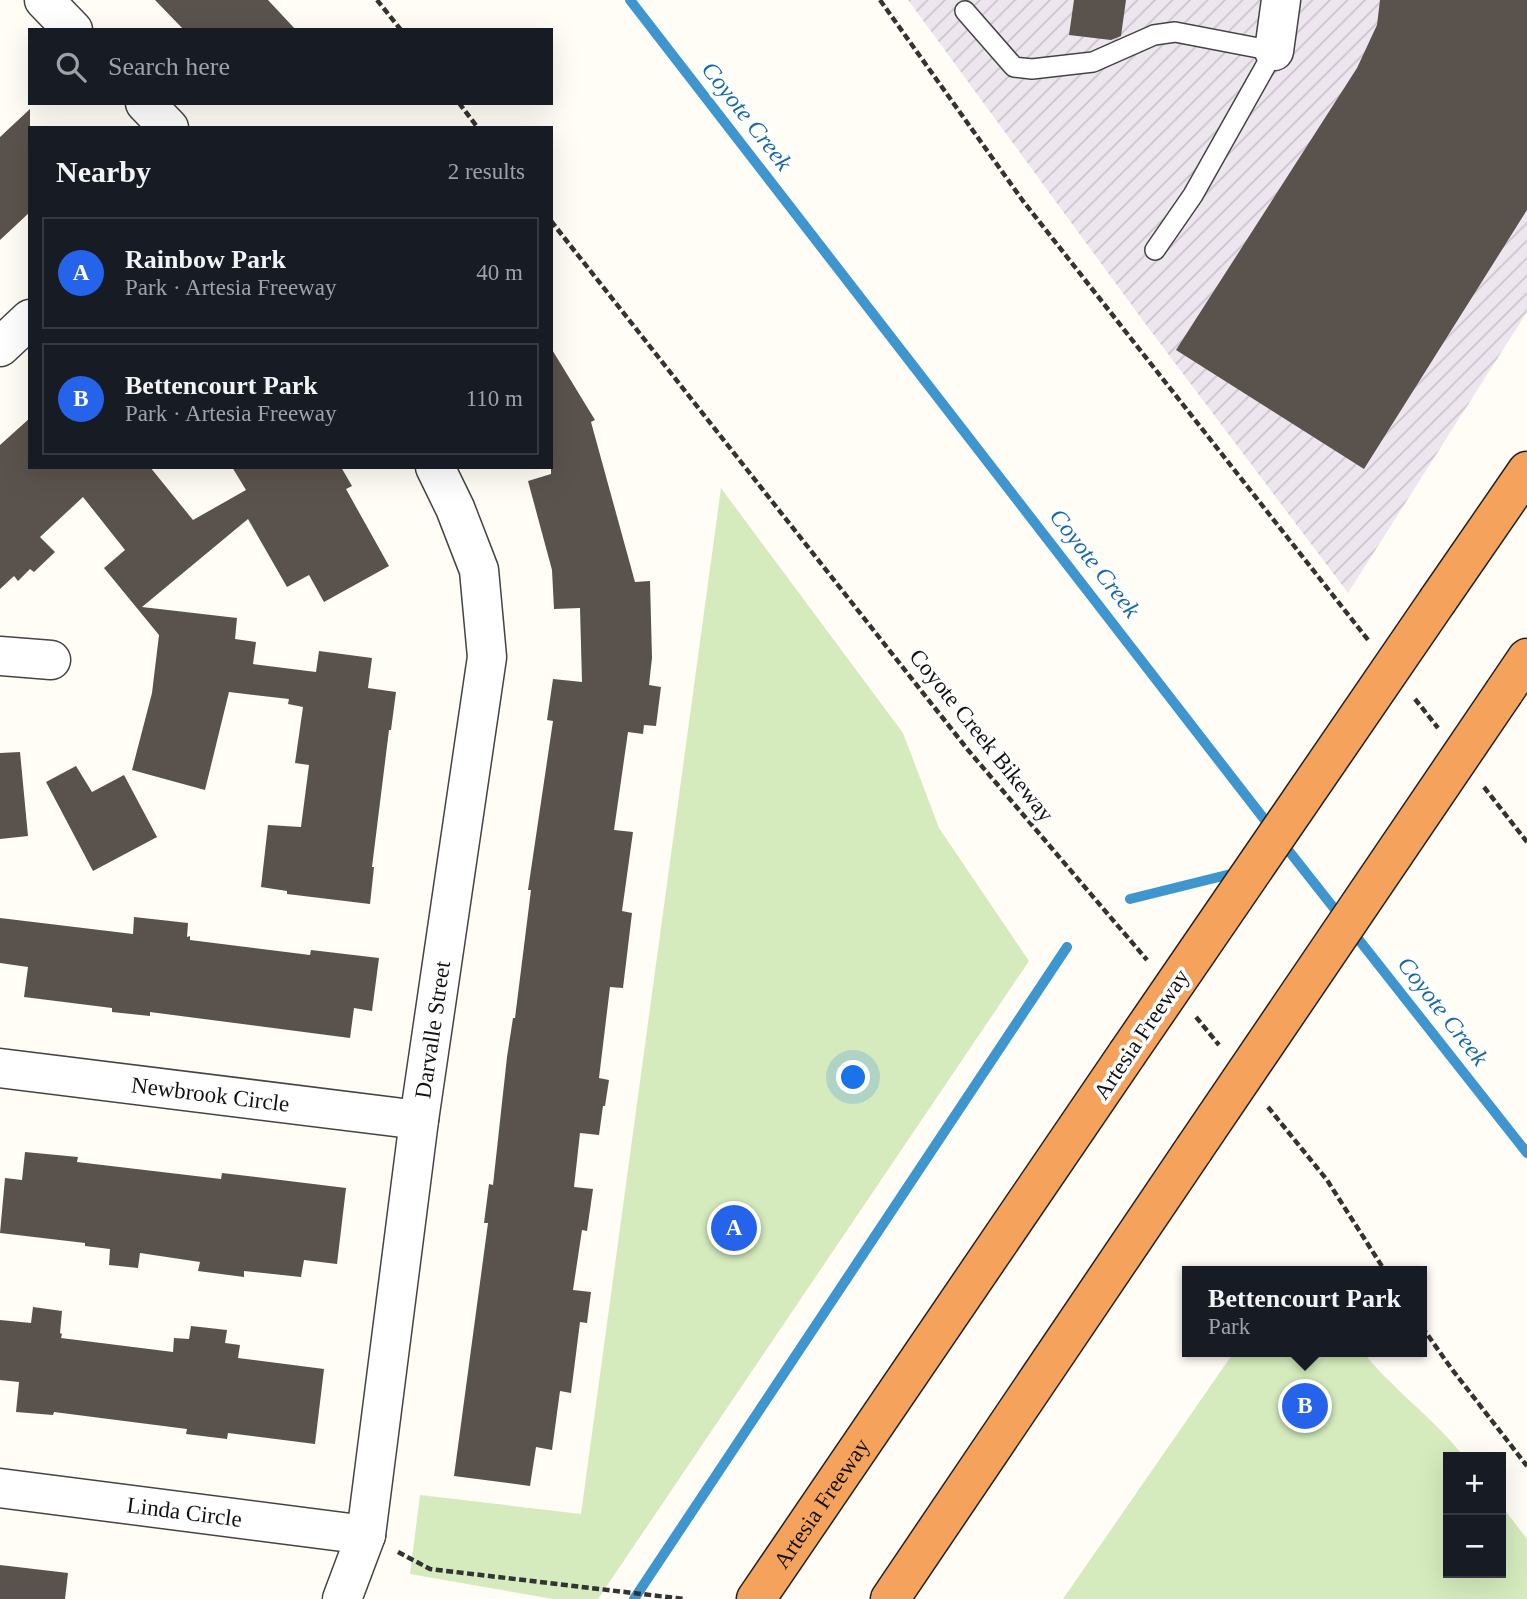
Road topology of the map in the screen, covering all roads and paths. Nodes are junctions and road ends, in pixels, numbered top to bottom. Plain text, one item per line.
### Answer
1 (44, 0) edge
2 (377, 0) edge
3 (880, 0) edge
4 (1281, 0) edge
5 (965, 11) dead end
6 (71, 28) edge
7 (399, 28) edge
8 (1274, 51) junction
9 (147, 105) edge
10 (461, 105) edge
11 (167, 126) edge
12 (476, 126) edge
13 (553, 224) edge
14 (1155, 250) dead end
15 (28, 321) edge
16 (0, 348) edge
17 (436, 469) edge
18 (1527, 471) edge
19 (1373, 646) dead end
20 (0, 656) edge
21 (1527, 658) edge
22 (51, 660) dead end
23 (1407, 690) dead end
24 (1441, 733) dead end
25 (1476, 777) dead end
26 (1527, 842) edge
27 (1148, 961) dead end
28 (1193, 1014) dead end
29 (1219, 1045) dead end
30 (0, 1068) edge
31 (1261, 1097) dead end
32 (419, 1119) junction
33 (1382, 1266) edge
34 (1427, 1334) edge
35 (1527, 1466) edge
36 (0, 1488) edge
37 (366, 1535) junction
38 (342, 1599) edge
39 (684, 1599) edge
40 (756, 1599) edge
41 (890, 1599) edge

1 - 6 street
2 - 7 path
3 - 19 path
4 - 8 street
5 - 8 lane
8 - 14 lane
9 - 11 street
10 - 12 path
13 - 27 path, Coyote Creek Bikeway
15 - 16 street
17 - 32 street, Darvalle Street
18 - 40 highway, Artesia Freeway, bridge
20 - 22 street
21 - 41 highway, bridge
23 - 24 path
25 - 26 path
28 - 29 path
30 - 32 street, Newbrook Circle
31 - 33 path
32 - 37 street, Darvalle Street
34 - 35 path
36 - 37 street, Linda Circle
37 - 38 street, Darvalle Street
37 - 39 path

